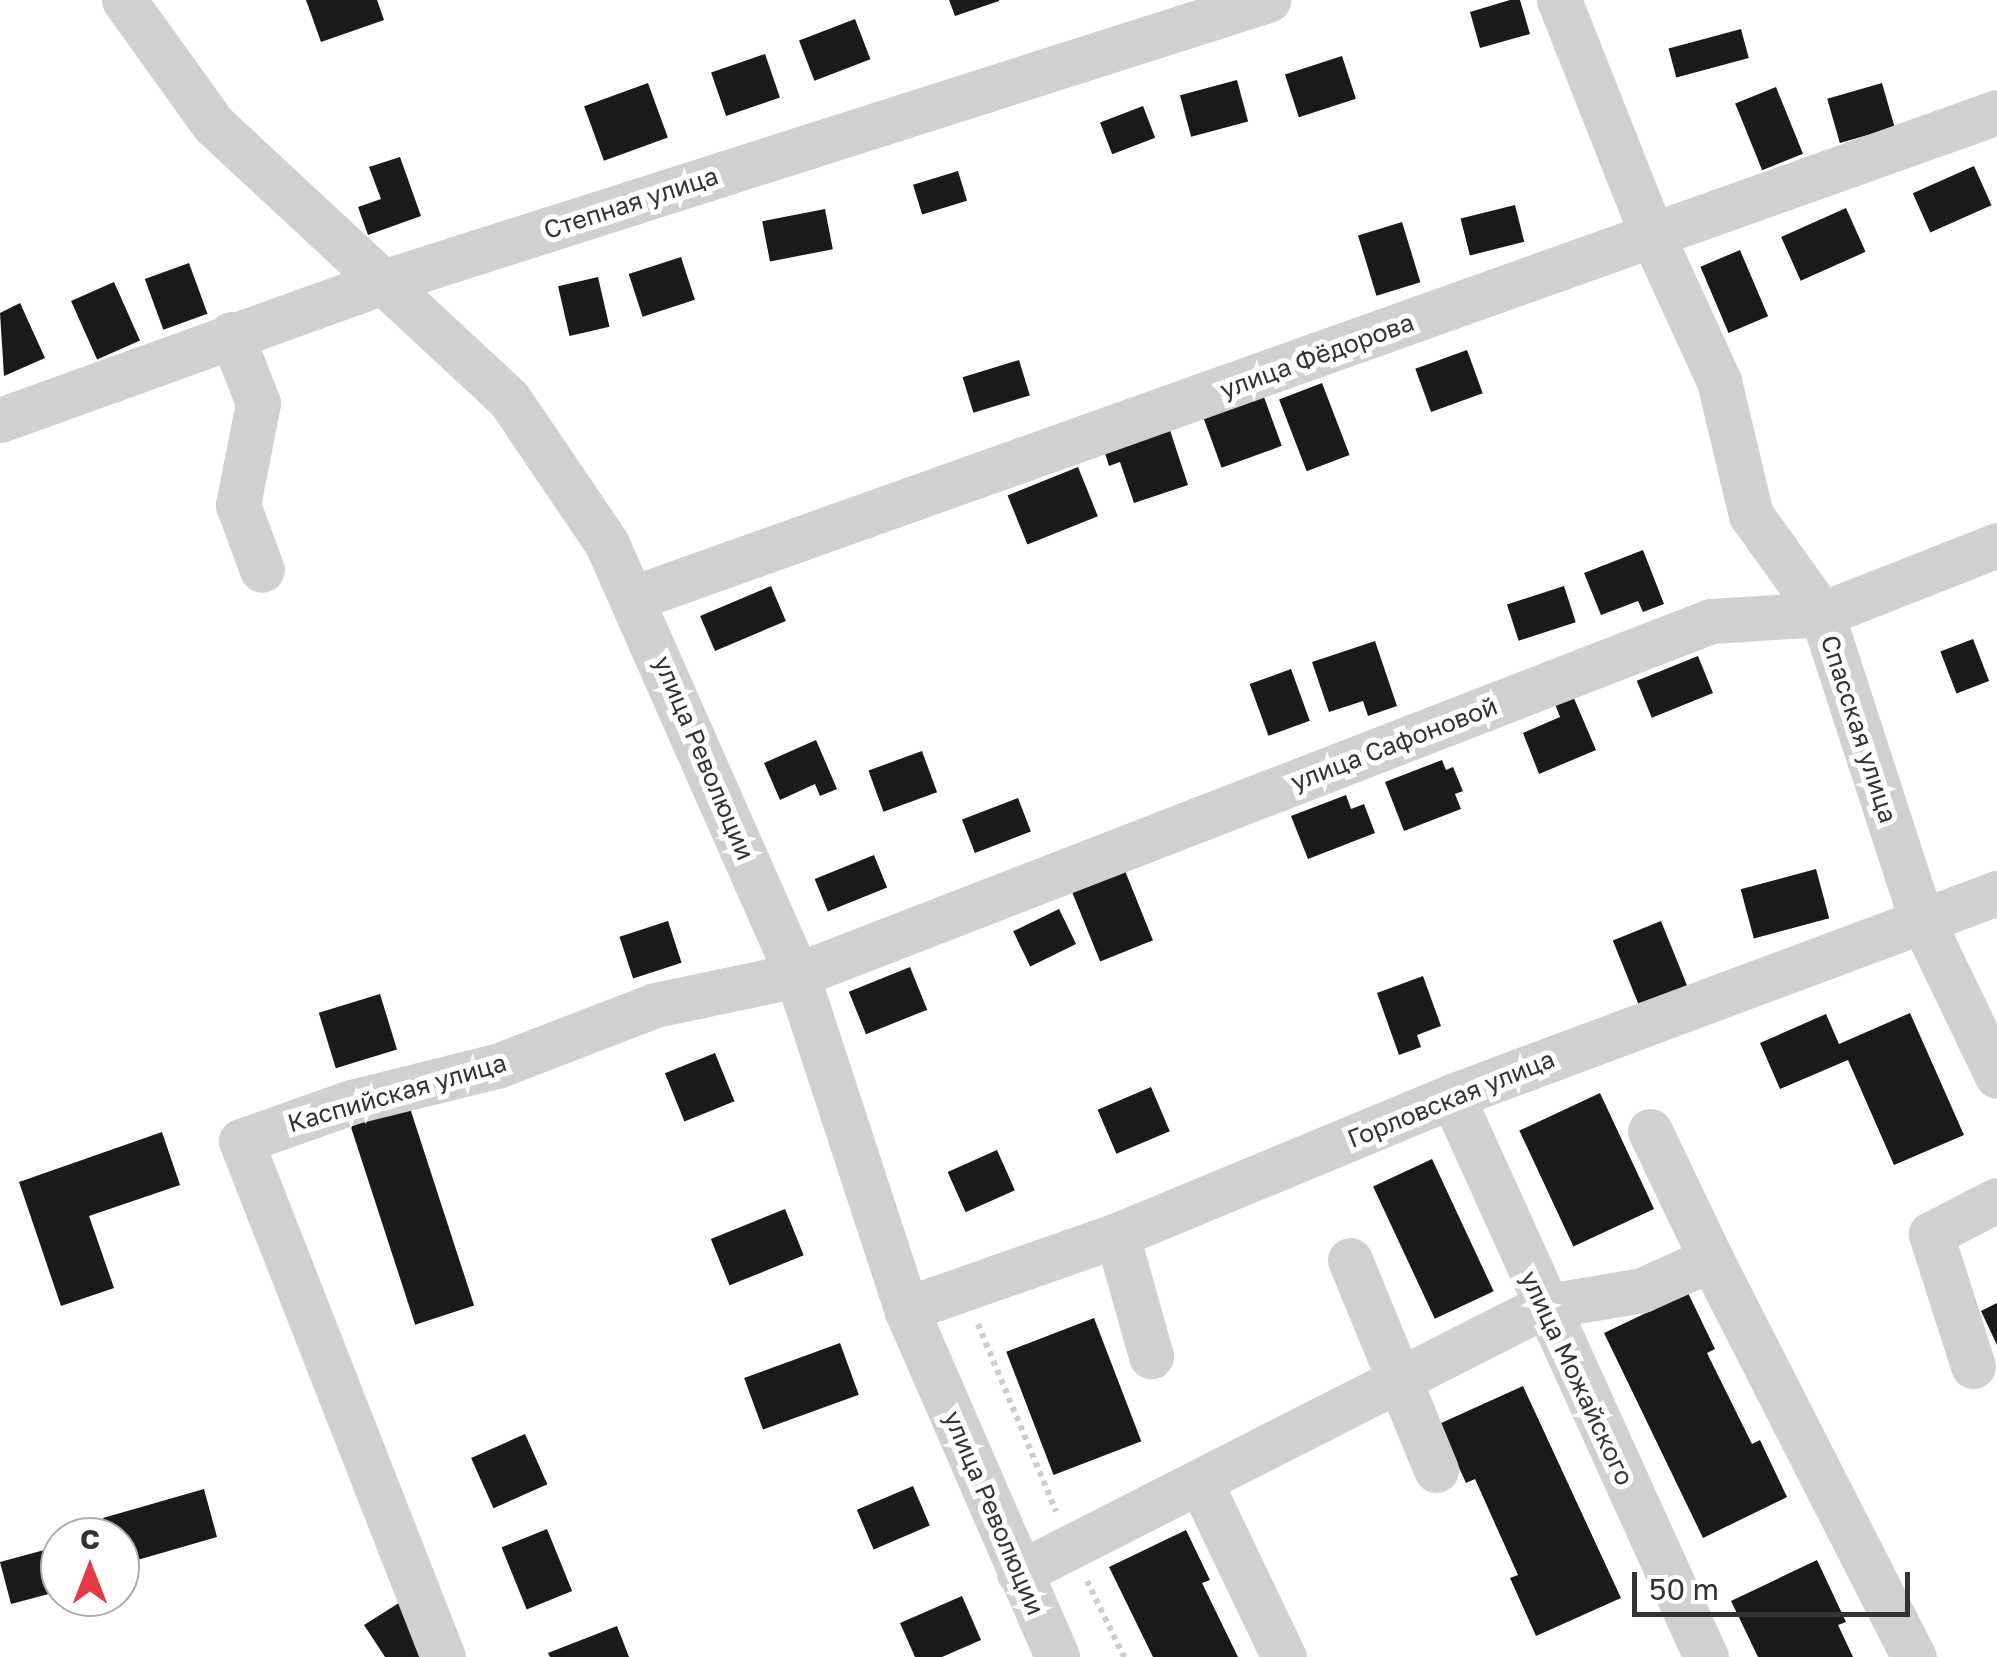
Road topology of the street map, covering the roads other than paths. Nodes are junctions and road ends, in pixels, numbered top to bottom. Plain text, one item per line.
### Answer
1 (124, 0) edge
2 (1268, 0) edge
3 (1559, 0) edge
4 (1997, 112) edge
5 (1653, 237) junction
6 (386, 280) junction
7 (231, 334) junction
8 (0, 420) edge
9 (1997, 545) edge
10 (262, 570) dead end
11 (636, 597) junction
12 (1822, 614) junction
13 (1997, 893) edge
14 (1921, 918) junction
15 (797, 974) junction
16 (1997, 1076) edge
17 (1452, 1096) junction
18 (1650, 1132) dead end
19 (1997, 1200) edge
20 (1117, 1235) junction
21 (1711, 1259) junction
22 (1350, 1260) dead end
23 (1542, 1307) junction
24 (906, 1310) junction
25 (1151, 1356) dead end
26 (1972, 1366) dead end
27 (1401, 1381) junction
28 (1436, 1470) dead end
29 (1202, 1486) junction
30 (1019, 1573) junction
31 (444, 1657) edge
32 (1057, 1657) edge
33 (1284, 1657) edge
34 (1706, 1657) edge
35 (1914, 1657) edge

1 - 6 street, улица Революции
2 - 6 street, Степная улица
3 - 5 street, Спасская улица
4 - 5 street, улица Фёдорова
5 - 11 street, улица Фёдорова
5 - 12 street, Спасская улица
6 - 7 street, Степная улица
6 - 11 street, улица Революции
7 - 8 street, Степная улица
7 - 10 street
9 - 12 street, улица Сафоновой
11 - 15 street, улица Революции
12 - 14 street, Спасская улица
12 - 15 street, улица Сафоновой
13 - 14 street, Горловская улица
14 - 16 street, Спасская улица
14 - 17 street, Горловская улица
15 - 24 street, улица Революции
15 - 31 street, Каспийская улица
17 - 20 street, Горловская улица
17 - 23 street, улица Можайского
18 - 21 street
19 - 26 street
20 - 24 street, Горловская улица
20 - 25 street
21 - 23 street
21 - 35 street
22 - 27 street
23 - 27 street
23 - 34 street, улица Можайского
24 - 30 street, улица Революции
27 - 28 street
27 - 29 street
29 - 30 street
29 - 33 street
30 - 32 street, улица Революции

